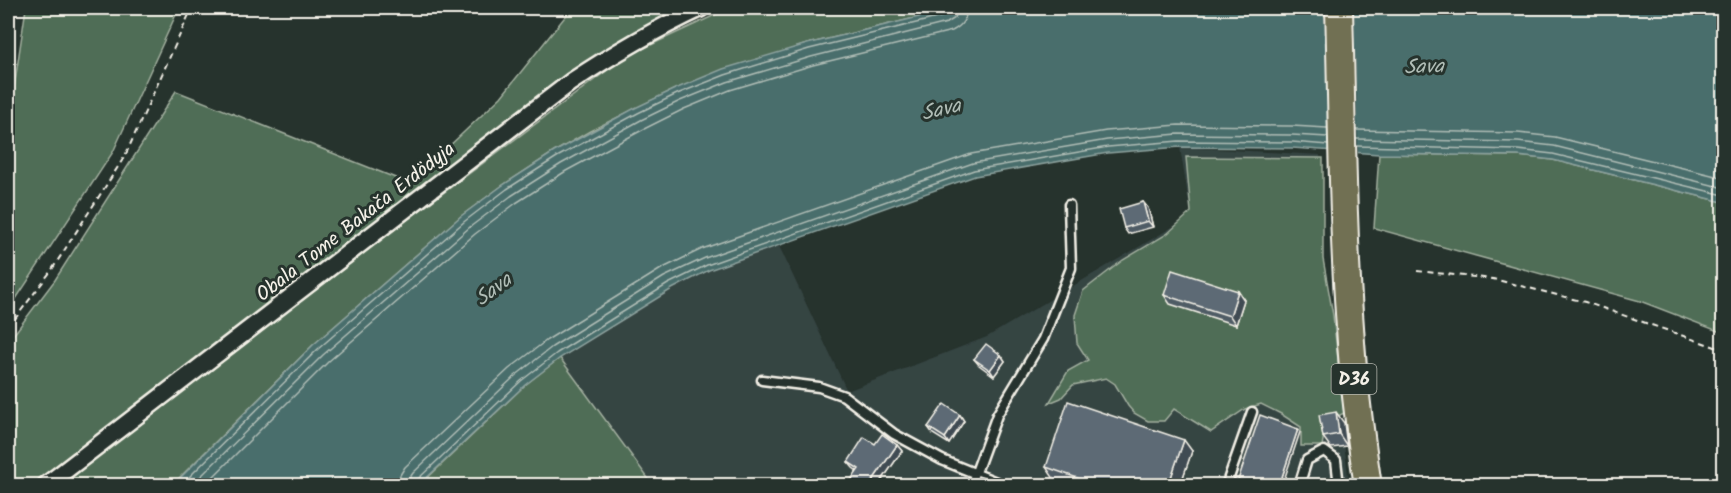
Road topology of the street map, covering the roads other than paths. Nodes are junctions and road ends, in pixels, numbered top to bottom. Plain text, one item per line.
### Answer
1 (701, 8) edge
2 (1339, 8) edge
3 (1069, 205) dead end
4 (762, 380) dead end
5 (1252, 412) dead end
6 (976, 474) junction
7 (45, 486) edge
8 (971, 486) edge
9 (1006, 486) edge
10 (1226, 486) edge
11 (1299, 486) edge
12 (1339, 486) edge
13 (1368, 486) edge

1 - 7 street, Obala Tome Bakača Erdödyja
2 - 13 main road, D36
3 - 6 lane
4 - 6 lane
5 - 10 lane
6 - 8 lane
6 - 9 lane
11 - 12 lane

